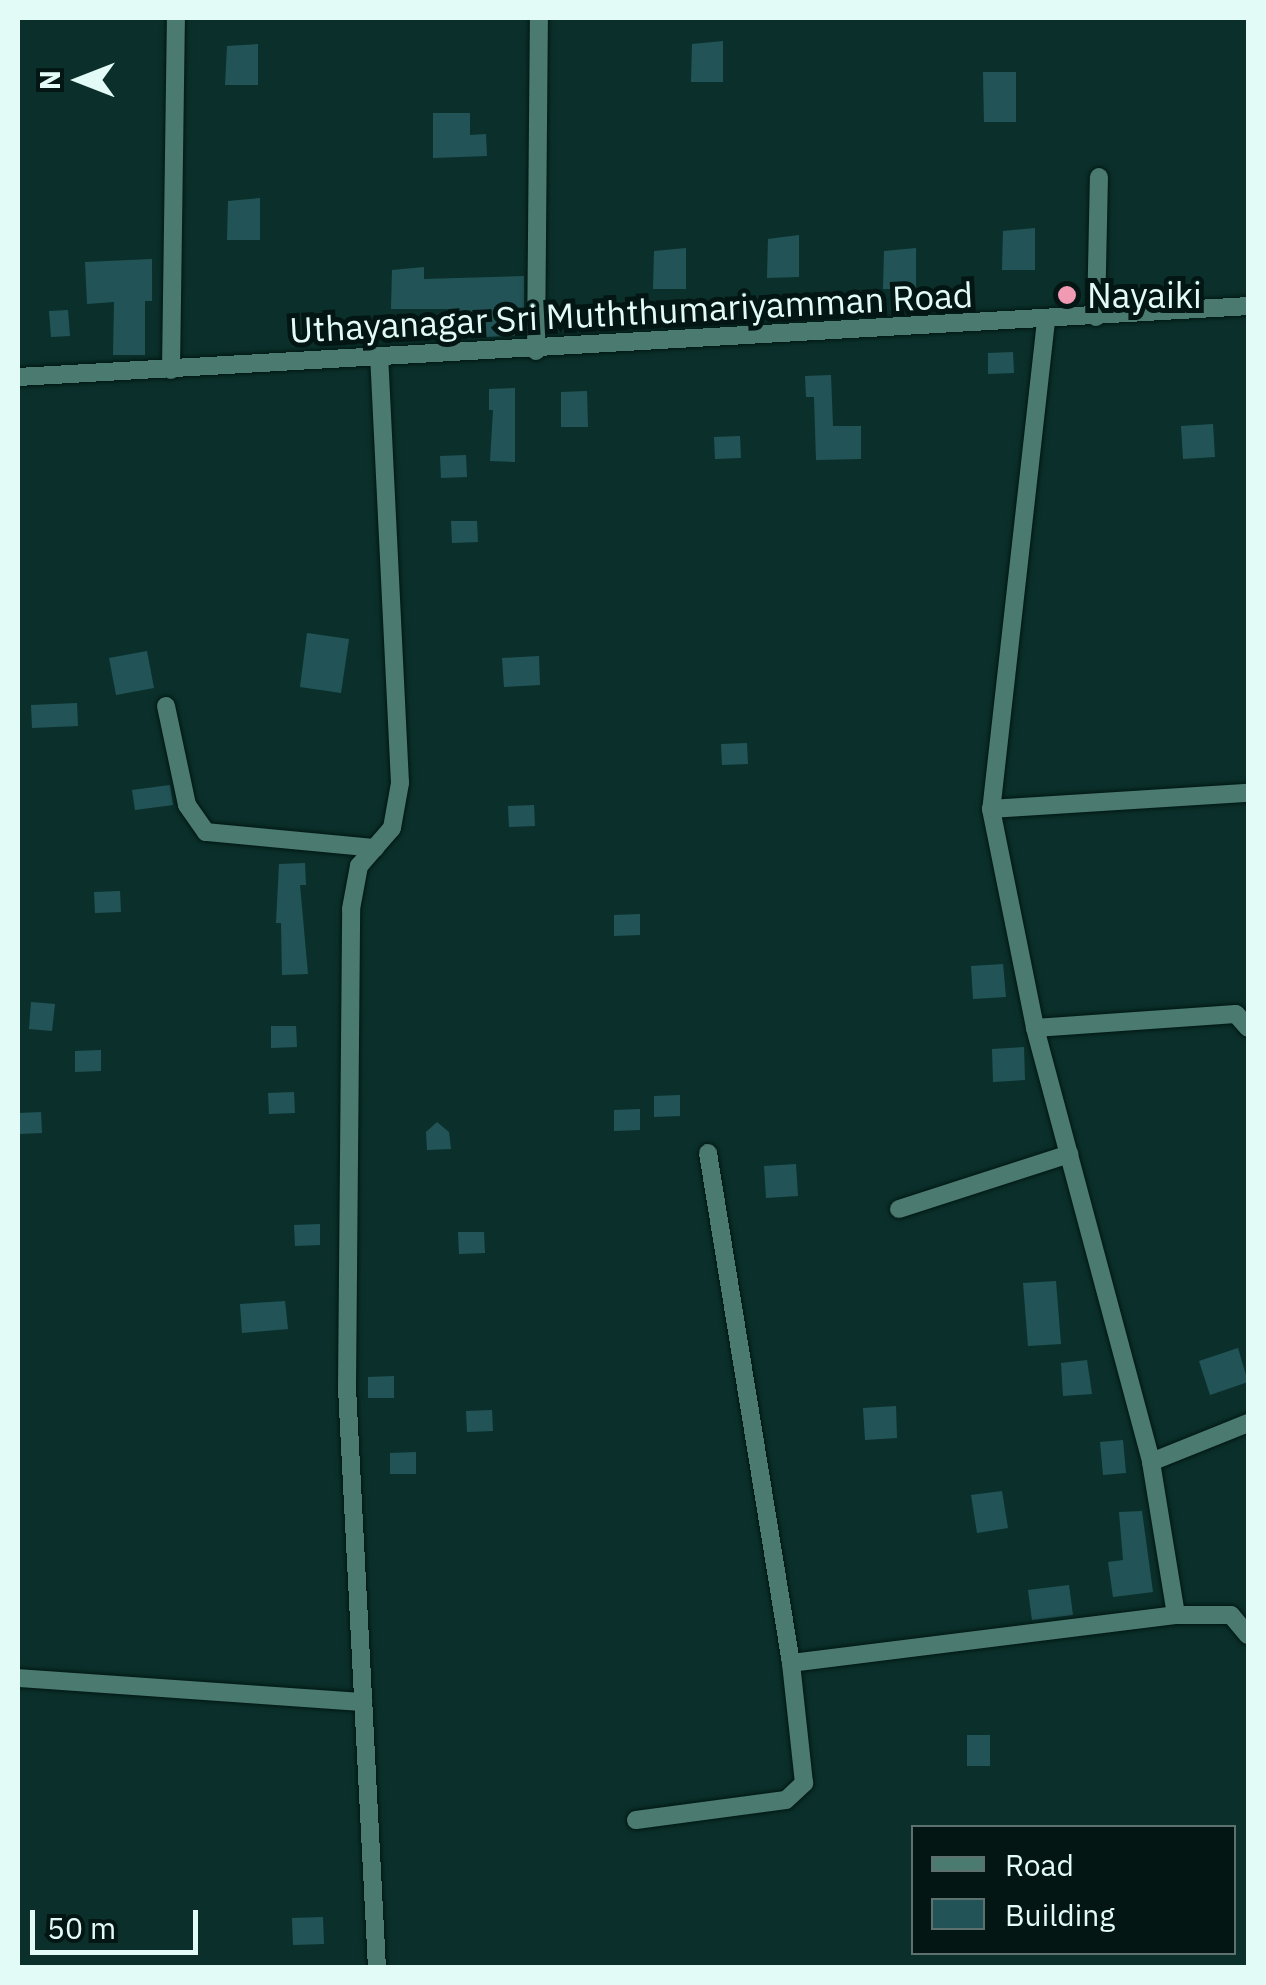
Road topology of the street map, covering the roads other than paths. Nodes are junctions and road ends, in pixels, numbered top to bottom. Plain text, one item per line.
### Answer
1 (176, 18) edge
2 (539, 18) edge
3 (1099, 177) dead end
4 (1248, 306) edge
5 (1096, 318) junction
6 (1046, 321) junction
7 (536, 350) junction
8 (379, 360) junction
9 (171, 370) junction
10 (18, 378) edge
11 (166, 706) dead end
12 (1248, 794) edge
13 (991, 809) junction
14 (374, 848) junction
15 (1036, 1028) junction
16 (1248, 1028) edge
17 (708, 1153) dead end
18 (1069, 1154) junction
19 (899, 1209) dead end
20 (1248, 1423) edge
21 (1150, 1462) junction
22 (1176, 1615) junction
23 (1248, 1634) edge
24 (791, 1664) junction
25 (18, 1678) edge
26 (364, 1702) junction
27 (636, 1820) dead end
28 (377, 1968) edge

1 - 9 street
2 - 7 street
3 - 5 street
4 - 5 street, Uthayanagar Sri Muththumariyamman Road
5 - 6 street, Uthayanagar Sri Muththumariyamman Road
6 - 7 street, Uthayanagar Sri Muththumariyamman Road
6 - 13 street
7 - 8 street, Uthayanagar Sri Muththumariyamman Road
8 - 9 street, Uthayanagar Sri Muththumariyamman Road
8 - 14 street
9 - 10 street, Uthayanagar Sri Muththumariyamman Road
11 - 14 street
12 - 13 street
13 - 15 street
14 - 26 street
15 - 16 street
15 - 18 street
17 - 24 street
18 - 19 street
18 - 21 street
20 - 21 street
21 - 22 street
22 - 23 street
22 - 24 street
24 - 27 street
25 - 26 street
26 - 28 street

